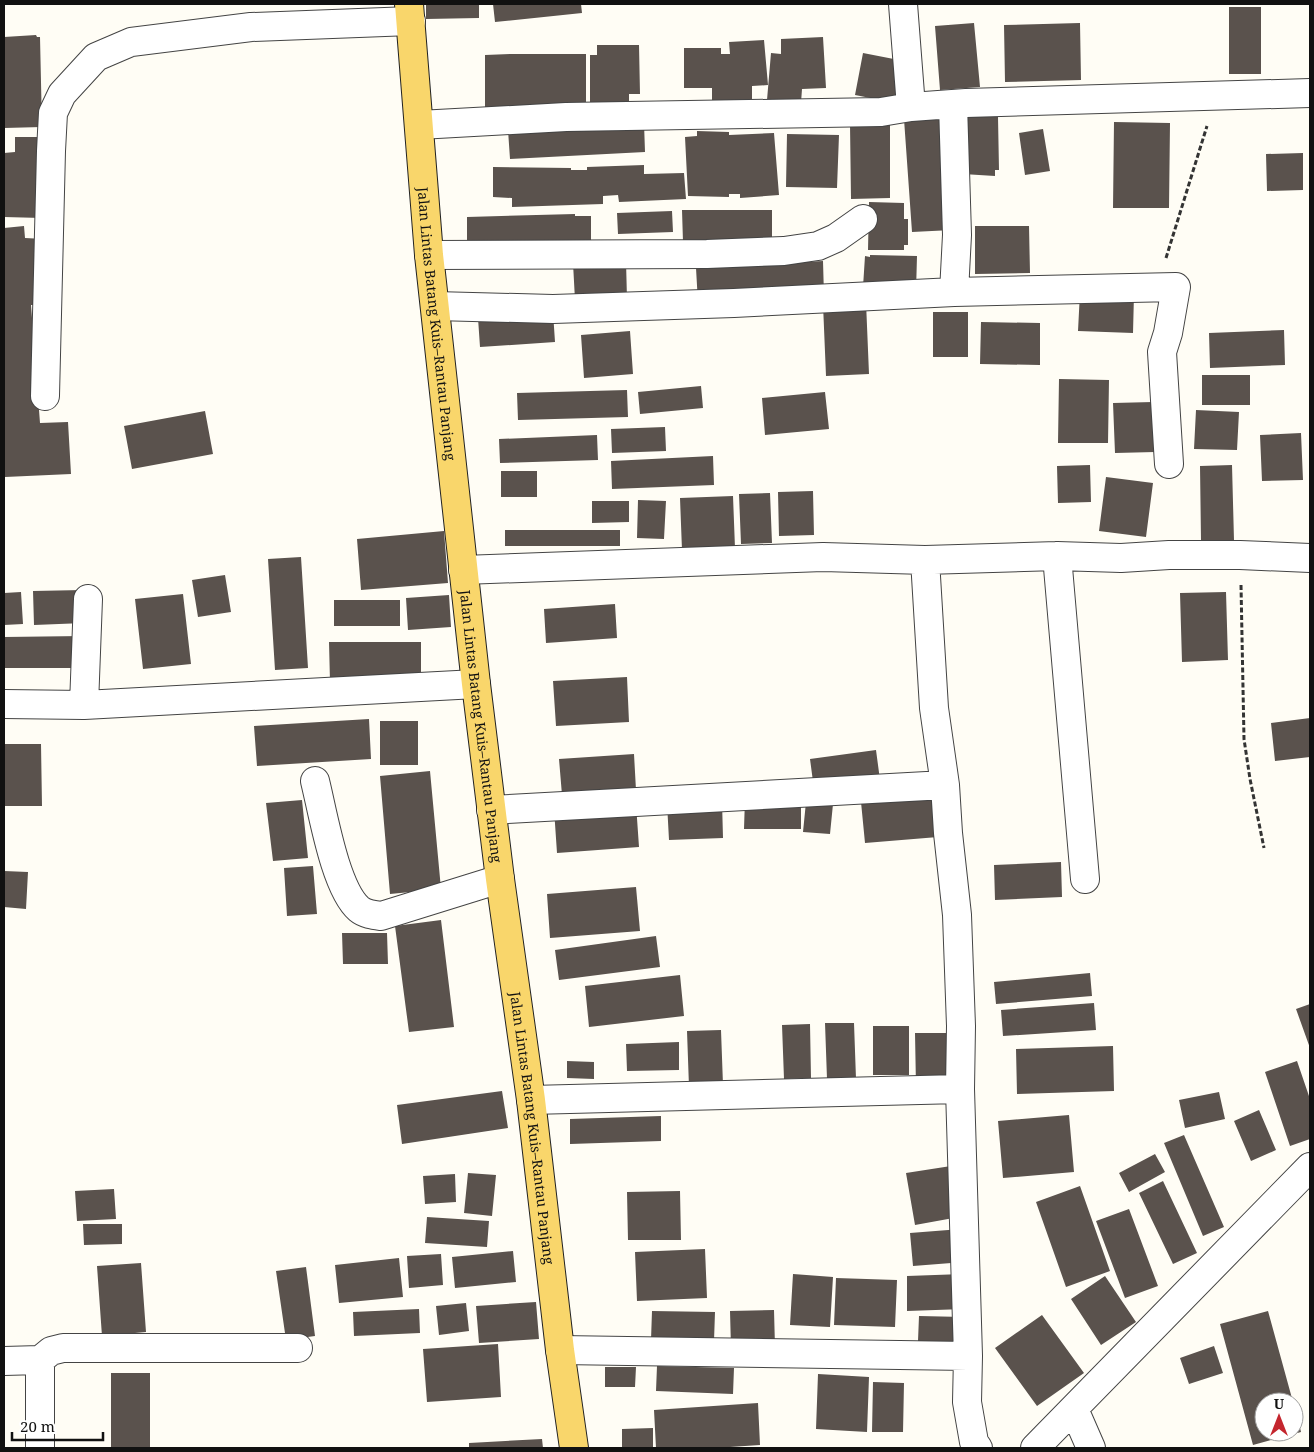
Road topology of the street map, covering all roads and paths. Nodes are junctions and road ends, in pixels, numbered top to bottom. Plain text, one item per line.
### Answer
1 (903, 4) edge
2 (410, 12) edge
3 (1310, 93) edge
4 (1216, 97) junction
5 (953, 104) junction
6 (910, 107) junction
7 (419, 125) junction
8 (863, 219) dead end
9 (429, 255) junction
10 (1157, 287) junction
11 (954, 292) junction
12 (435, 306) junction
13 (45, 396) dead end
14 (1169, 464) dead end
15 (1240, 554) junction
16 (1057, 556) junction
17 (1310, 558) edge
18 (925, 560) junction
19 (463, 570) junction
20 (88, 600) dead end
21 (476, 684) junction
22 (4, 704) edge
23 (84, 704) junction
24 (315, 781) dead end
25 (945, 785) junction
26 (491, 810) junction
27 (1264, 848) dead end
28 (500, 879) junction
29 (1085, 879) dead end
30 (960, 1089) junction
31 (531, 1100) junction
32 (1310, 1166) edge
33 (298, 1348) dead end
34 (560, 1350) junction
35 (968, 1356) junction
36 (40, 1360) junction
37 (4, 1362) edge
38 (1074, 1409) junction
39 (40, 1448) edge
40 (574, 1448) edge
41 (978, 1448) edge
42 (1035, 1448) edge
43 (1091, 1448) edge

1 - 6 street
2 - 7 main road, Jalan Lintas Batang Kuis–Rantau Panjang
2 - 13 street
3 - 4 street
4 - 5 street
4 - 10 path
5 - 6 street
5 - 11 street
6 - 7 street
7 - 9 main road, Jalan Lintas Batang Kuis–Rantau Panjang
8 - 9 street
9 - 12 main road, Jalan Lintas Batang Kuis–Rantau Panjang
10 - 11 street
10 - 14 street
11 - 12 street
12 - 19 main road, Jalan Lintas Batang Kuis–Rantau Panjang
15 - 16 street
15 - 17 street
15 - 27 path
16 - 18 street
16 - 29 street
18 - 19 street
18 - 25 street
19 - 21 main road, Jalan Lintas Batang Kuis–Rantau Panjang
20 - 23 street
21 - 23 street
21 - 26 main road, Jalan Lintas Batang Kuis–Rantau Panjang
22 - 23 street
24 - 28 street
25 - 26 street
25 - 30 street
26 - 28 main road, Jalan Lintas Batang Kuis–Rantau Panjang
28 - 31 main road, Jalan Lintas Batang Kuis–Rantau Panjang
30 - 31 street
30 - 35 street
31 - 34 main road, Jalan Lintas Batang Kuis–Rantau Panjang
32 - 38 street
33 - 36 street
34 - 35 street
34 - 40 main road, Jalan Lintas Batang Kuis–Rantau Panjang
35 - 41 street
36 - 37 street
36 - 39 street
38 - 42 street
38 - 43 street

